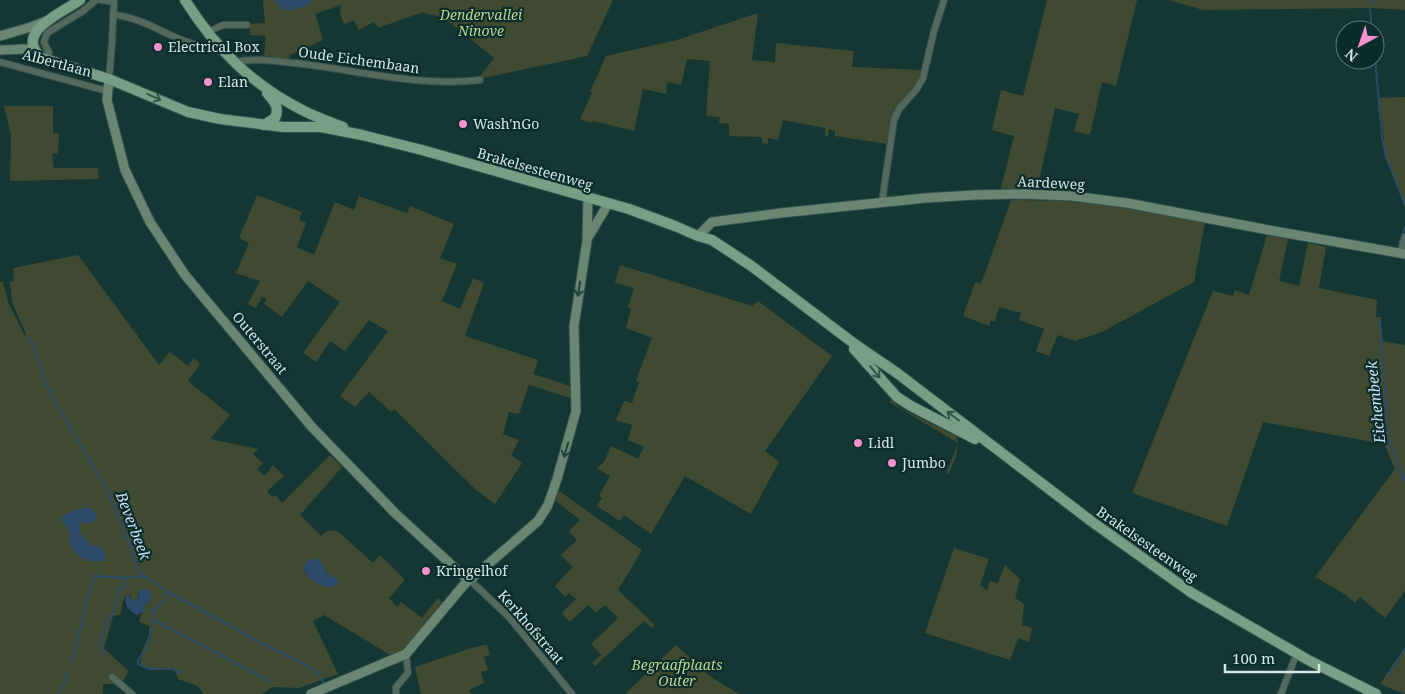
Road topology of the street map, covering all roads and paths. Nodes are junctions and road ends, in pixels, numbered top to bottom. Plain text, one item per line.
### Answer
1 (80, 0) edge
2 (96, 0) edge
3 (101, 0) edge
4 (185, 0) edge
5 (944, 0) edge
6 (114, 1) edge
7 (113, 14) junction
8 (46, 20) junction
9 (247, 25) dead end
10 (208, 32) junction
11 (0, 36) edge
12 (209, 47) dead end
13 (0, 50) edge
14 (36, 51) junction
15 (50, 53) dead end
16 (0, 62) edge
17 (234, 62) junction
18 (109, 78) junction
19 (480, 80) dead end
20 (261, 85) junction
21 (107, 90) junction
22 (264, 125) junction
23 (362, 135) junction
24 (588, 198) junction
25 (882, 202) junction
26 (608, 204) junction
27 (698, 236) junction
28 (1405, 237) edge
29 (587, 241) junction
30 (1403, 253) edge
31 (897, 373) junction
32 (887, 386) junction
33 (920, 390) junction
34 (907, 404) junction
35 (468, 580) junction
36 (406, 654) junction
37 (1295, 658) junction
38 (112, 677) dead end
39 (132, 694) edge
40 (311, 694) edge
41 (396, 694) edge
42 (572, 694) edge
43 (1281, 694) edge
44 (1364, 694) edge
45 (1376, 694) edge

1 - 8 main road, Albertlaan
2 - 15 street, Albertlaan
3 - 6 street
4 - 10 main road
5 - 25 street
6 - 7 street
7 - 12 street
7 - 18 street
8 - 11 street, Albertlaan
8 - 14 main road, Albertlaan
9 - 10 street
10 - 17 main road
13 - 14 street, Albertlaan
14 - 18 main road, Albertlaan
16 - 21 street, Albertlaan
17 - 19 street, Oude Eichembaan
17 - 20 main road
18 - 21 street, Outerstraat
18 -> 22 main road, Brakelsesteenweg
20 - 22 main road
20 - 23 main road, Brakelsesteenweg
21 - 35 street, Outerstraat
22 - 23 main road, Brakelsesteenweg
23 - 24 main road, Brakelsesteenweg
24 - 26 main road, Brakelsesteenweg
24 - 29 street
25 - 27 street, Aardeweg
25 - 30 street, Aardeweg
26 - 27 main road, Brakelsesteenweg
26 - 29 street
27 - 31 main road, Brakelsesteenweg
27 -> 32 main road, Brakelsesteenweg
28 - 30 street
29 -> 35 street
31 - 32 main road
31 - 33 main road, Brakelsesteenweg
32 - 34 main road, Brakelsesteenweg
33 - 34 main road
45 -> 33 main road, Brakelsesteenweg
34 - 37 main road, Brakelsesteenweg
35 - 36 street
35 - 42 street, Kerkhofstraat
36 - 40 street
36 - 41 street
37 - 43 street
37 - 44 main road, Brakelsesteenweg
38 - 39 street

